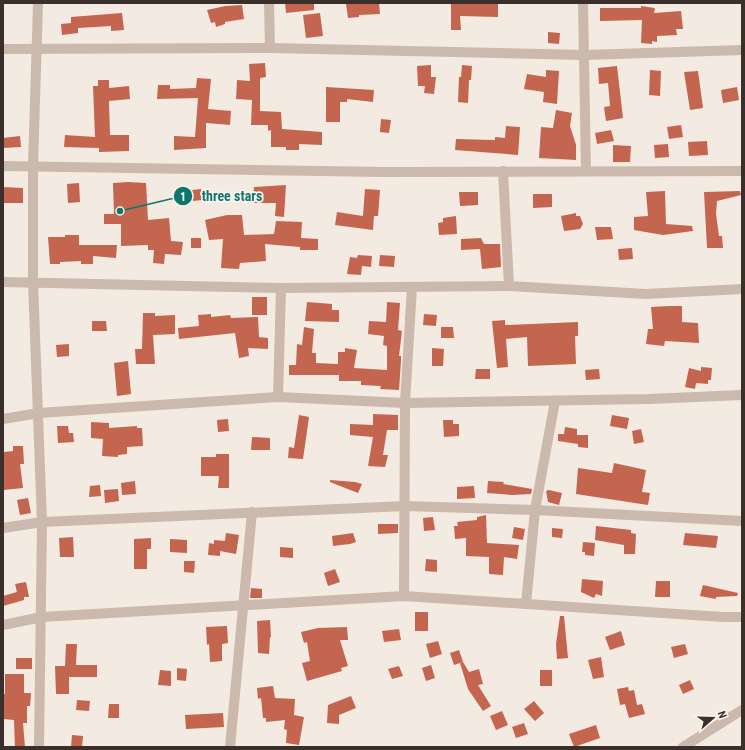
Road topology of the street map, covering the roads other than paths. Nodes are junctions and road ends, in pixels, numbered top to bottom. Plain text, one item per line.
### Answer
1 (38, 3) edge
2 (269, 3) edge
3 (583, 3) edge
4 (270, 48) junction
5 (3, 49) edge
6 (36, 49) junction
7 (742, 50) edge
8 (584, 55) junction
9 (3, 166) edge
10 (32, 166) junction
11 (503, 171) junction
12 (586, 171) junction
13 (742, 171) edge
14 (3, 282) edge
15 (33, 282) junction
16 (509, 286) junction
17 (412, 287) junction
18 (281, 288) junction
19 (742, 289) edge
20 (742, 395) edge
21 (278, 397) junction
22 (555, 401) junction
23 (405, 403) junction
24 (39, 413) junction
25 (3, 419) edge
26 (405, 506) junction
27 (535, 510) junction
28 (252, 512) junction
29 (742, 521) edge
30 (42, 522) junction
31 (3, 528) edge
32 (404, 596) junction
33 (526, 604) junction
34 (243, 605) junction
35 (42, 617) junction
36 (742, 617) edge
37 (3, 625) edge
38 (742, 710) edge
39 (40, 747) edge
40 (230, 747) edge
41 (682, 747) edge

1 - 6 street
2 - 4 street
3 - 8 street
4 - 6 street
4 - 8 street
5 - 6 street
6 - 10 street
7 - 8 street
8 - 12 street
9 - 10 street
10 - 11 street
10 - 15 street
11 - 12 street
11 - 16 street
12 - 13 street
14 - 15 street
15 - 18 street
15 - 24 street
16 - 17 street
16 - 19 street
17 - 18 street
17 - 23 street
18 - 21 street
20 - 22 street
21 - 23 street
21 - 24 street
22 - 23 street
22 - 27 street
23 - 26 street
24 - 25 street
24 - 30 street
26 - 27 street
26 - 28 street
26 - 32 street
27 - 29 street
27 - 33 street
28 - 30 street
28 - 34 street
30 - 31 street
30 - 35 street
32 - 33 street
32 - 34 street
33 - 36 street
34 - 35 street
34 - 40 street
35 - 37 street
35 - 39 street
38 - 41 street

